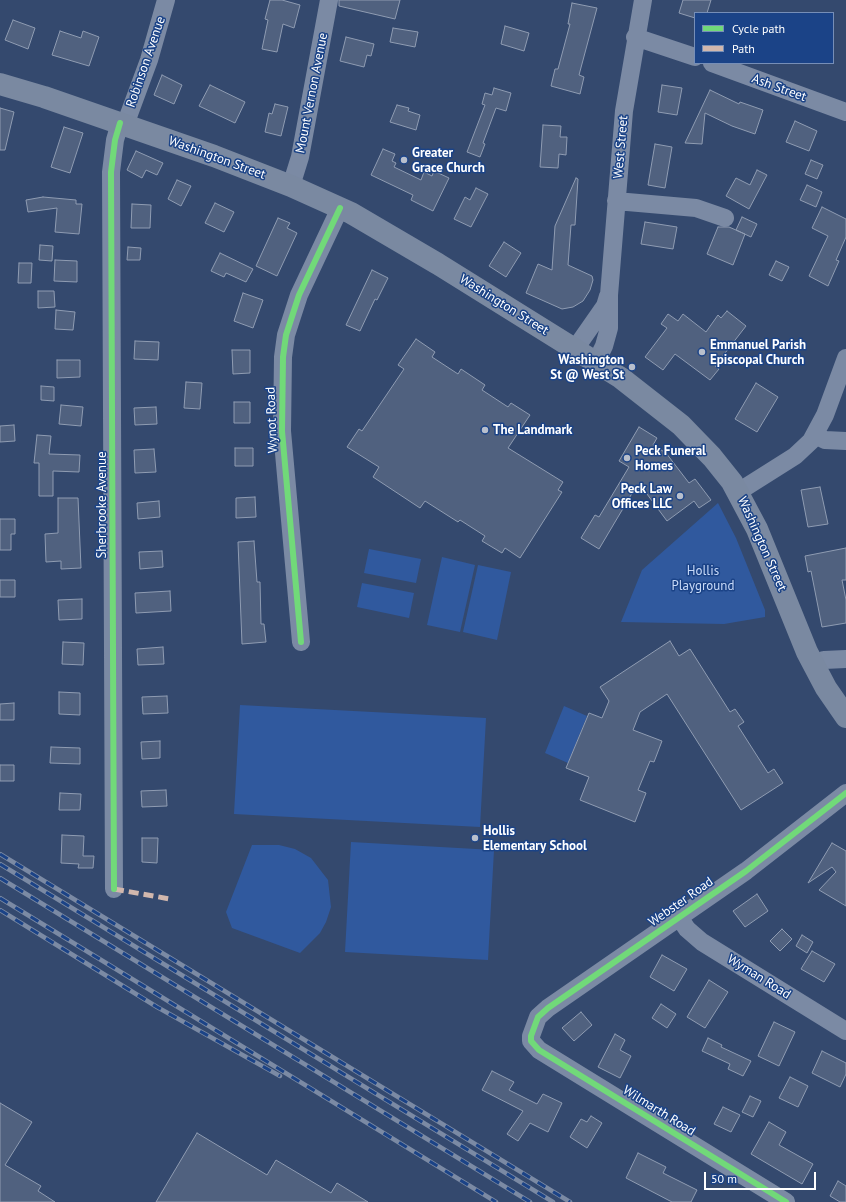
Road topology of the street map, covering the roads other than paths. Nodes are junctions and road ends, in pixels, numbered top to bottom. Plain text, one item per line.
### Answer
1 (166, 0) edge
2 (329, 0) edge
3 (643, 0) edge
4 (635, 37) junction
5 (694, 57) edge
6 (715, 64) edge
7 (0, 84) edge
8 (846, 112) edge
9 (122, 124) junction
10 (291, 186) junction
11 (616, 201) junction
12 (340, 208) junction
13 (725, 218) dead end
14 (608, 295) junction
15 (575, 349) junction
16 (846, 358) edge
17 (596, 362) junction
18 (815, 435) junction
19 (846, 441) edge
20 (738, 492) junction
21 (301, 642) dead end
22 (846, 659) edge
23 (813, 664) junction
24 (846, 717) edge
25 (846, 793) edge
26 (114, 889) dead end
27 (679, 917) junction
28 (532, 1030) joint
29 (846, 1031) edge
30 (786, 1202) edge

1 - 9 street, Robinson Avenue
2 - 10 street, Mount Vernon Avenue
3 - 4 street, West Street
4 - 5 street
4 - 11 street, West Street
6 - 8 street, Ash Street
7 - 9 main road, Washington Street
9 - 10 main road, Washington Street
9 - 26 street, Sherbrooke Avenue
10 - 12 main road, Washington Street
11 - 13 street
11 - 14 street, West Street
12 - 15 main road, Washington Street
12 - 21 street, Wynot Road
14 - 15 street, West Street
14 - 17 street, West Street
15 - 17 main road, Washington Street
16 - 18 street
17 - 20 main road, Washington Street
18 - 19 street
18 - 20 street
20 - 23 main road, Washington Street
22 - 23 street
23 - 24 main road, Washington Street
25 - 27 street, Webster Road
27 - 28 street, Webster Road
27 - 29 street, Wyman Road
28 - 30 street, Wilmarth Road

